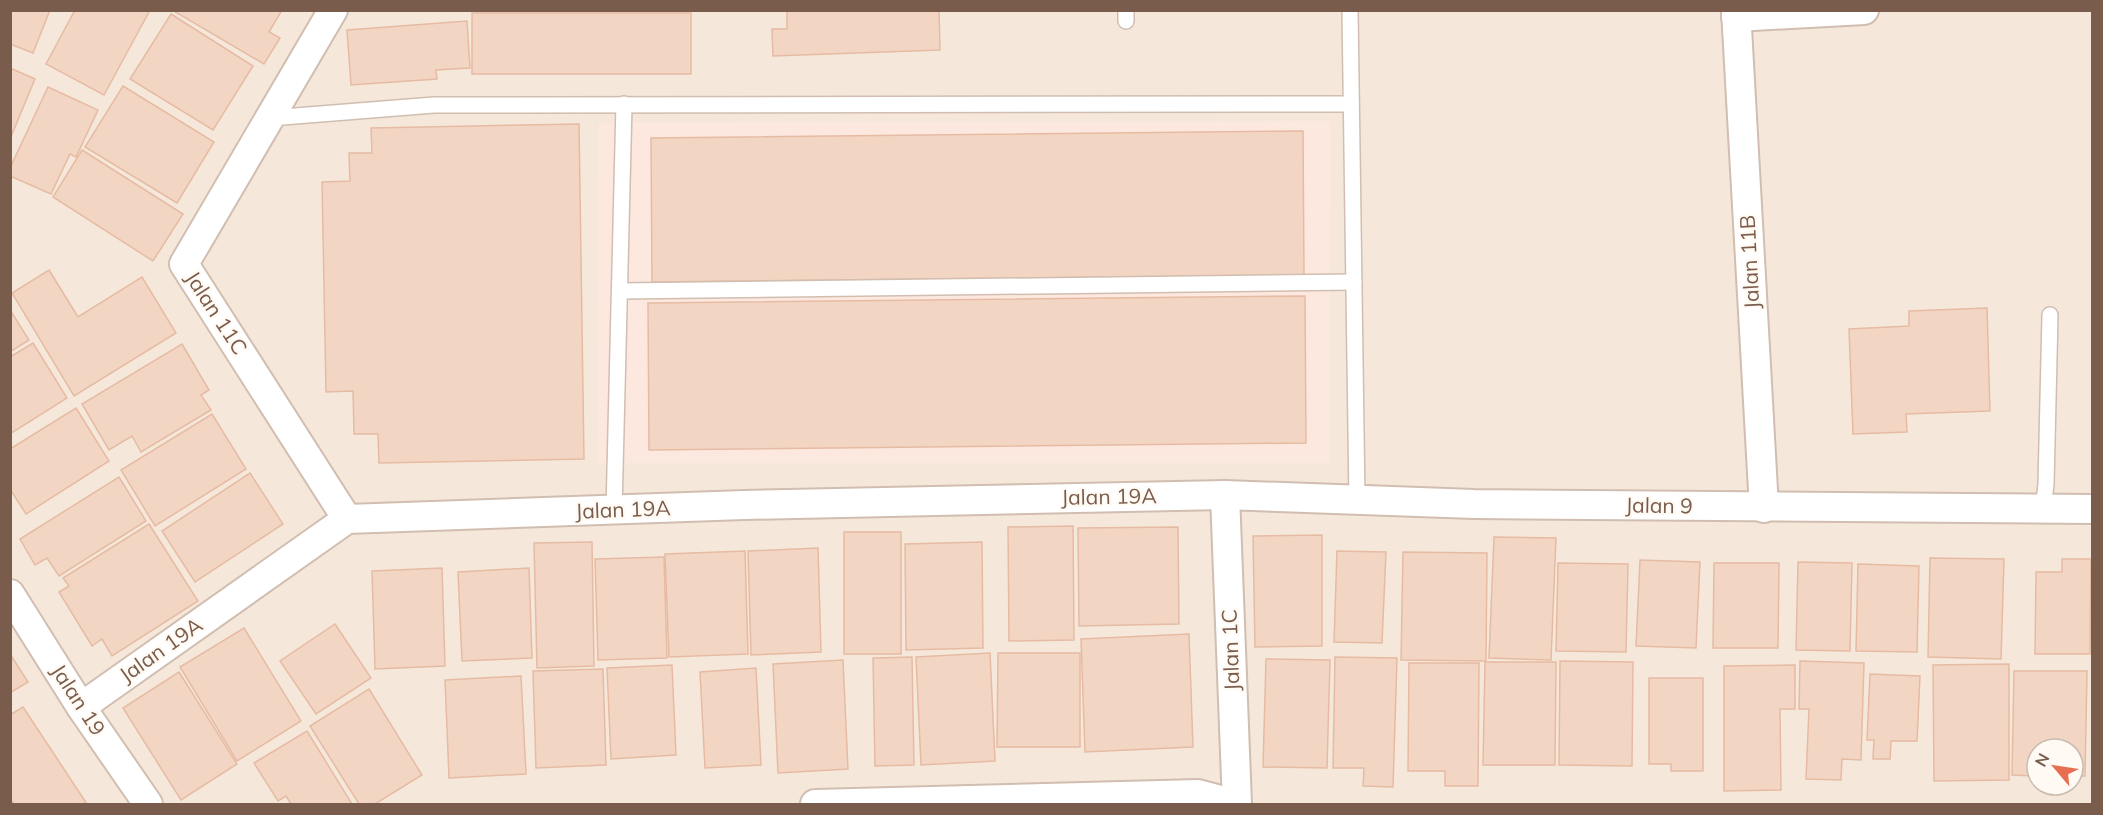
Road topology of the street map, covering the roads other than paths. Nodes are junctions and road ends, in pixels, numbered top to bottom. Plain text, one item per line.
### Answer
1 (333, 10) edge
2 (1350, 10) edge
3 (1864, 10) edge
4 (1784, 13) edge
5 (1736, 14) edge
6 (624, 104) junction
7 (1351, 104) junction
8 (270, 118) junction
9 (1354, 282) junction
10 (620, 291) junction
11 (2050, 315) dead end
12 (1225, 495) junction
13 (1357, 501) junction
14 (1764, 508) junction
15 (2092, 509) edge
16 (2043, 510) junction
17 (614, 511) junction
18 (347, 519) junction
19 (10, 594) edge
20 (81, 706) junction
21 (941, 802) edge
22 (148, 804) edge
23 (815, 804) edge
24 (1236, 804) edge

1 - 8 street, Jalan 11C
2 - 7 lane
3 - 4 street, Jalan 11B
4 - 5 street, Jalan 11B
5 - 14 street, Jalan 11B
6 - 7 lane
6 - 8 lane
6 - 10 lane
7 - 9 lane
8 - 18 street, Jalan 11C
9 - 10 lane
9 - 13 lane
10 - 17 lane
11 - 16 lane
12 - 13 street, Jalan 9
12 - 17 street, Jalan 19A
12 - 24 street, Jalan 1C
13 - 14 street, Jalan 9
14 - 16 street, Jalan 9
15 - 16 street, Jalan 9
17 - 18 street, Jalan 19A
18 - 20 street, Jalan 19A
19 - 20 street, Jalan 19
20 - 22 street, Jalan 19
21 - 23 street
21 - 24 street

